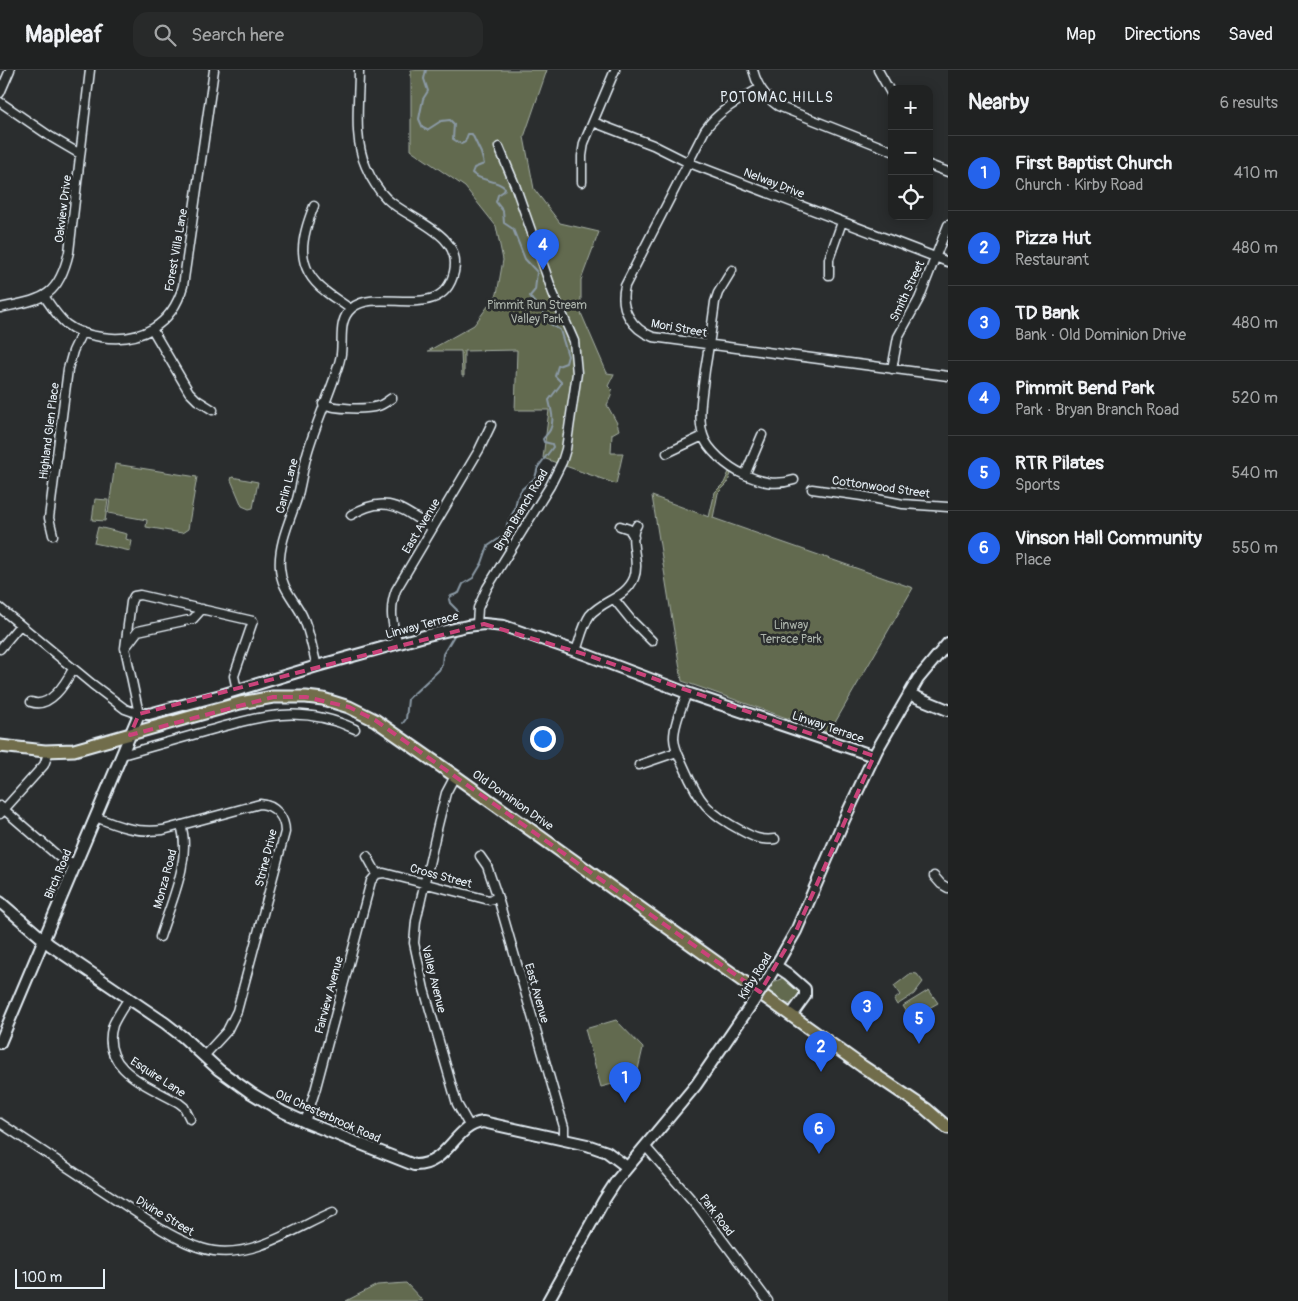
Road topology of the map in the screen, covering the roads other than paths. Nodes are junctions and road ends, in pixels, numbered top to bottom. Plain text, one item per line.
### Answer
1 (10, 70) edge
2 (90, 70) edge
3 (214, 70) edge
4 (359, 70) edge
5 (615, 70) edge
6 (753, 70) edge
7 (878, 70) edge
8 (760, 88) junction
9 (888, 89) edge
10 (0, 93) edge
11 (0, 102) edge
12 (593, 122) junction
13 (499, 146) dead end
14 (888, 149) edge
15 (80, 154) junction
16 (688, 162) junction
17 (933, 166) edge
18 (948, 172) edge
19 (582, 182) dead end
20 (314, 206) dead end
21 (842, 222) junction
22 (948, 225) edge
23 (935, 257) junction
24 (948, 262) edge
25 (732, 270) dead end
26 (829, 275) dead end
27 (44, 296) junction
28 (0, 308) edge
29 (350, 310) junction
30 (152, 329) junction
31 (82, 332) junction
32 (709, 345) junction
33 (892, 369) junction
34 (948, 376) edge
35 (392, 398) dead end
36 (323, 404) junction
37 (213, 410) dead end
38 (491, 425) dead end
39 (762, 435) dead end
40 (703, 436) junction
41 (667, 452) dead end
42 (745, 475) junction
43 (794, 480) dead end
44 (812, 489) dead end
45 (948, 507) edge
46 (351, 515) dead end
47 (637, 525) dead end
48 (620, 526) dead end
49 (432, 528) junction
50 (53, 535) dead end
51 (634, 536) junction
52 (614, 599) junction
53 (0, 608) edge
54 (202, 610) junction
55 (477, 624) junction
56 (20, 625) junction
57 (652, 641) dead end
58 (948, 643) edge
59 (398, 644) junction
60 (125, 648) junction
61 (0, 649) edge
62 (576, 651) junction
63 (317, 666) junction
64 (73, 669) junction
65 (237, 690) junction
66 (687, 693) junction
67 (909, 694) junction
68 (31, 702) dead end
69 (948, 710) edge
70 (139, 714) junction
71 (355, 729) dead end
72 (130, 735) junction
73 (0, 746) edge
74 (49, 751) junction
75 (677, 752) junction
76 (122, 755) junction
77 (874, 756) junction
78 (639, 765) dead end
79 (455, 776) junction
80 (1, 810) edge
81 (96, 817) junction
82 (181, 825) junction
83 (774, 839) dead end
84 (367, 856) dead end
85 (480, 856) dead end
86 (76, 866) junction
87 (377, 874) junction
88 (934, 876) dead end
89 (424, 883) junction
90 (948, 888) edge
91 (498, 898) junction
92 (0, 902) edge
93 (160, 937) dead end
94 (44, 940) junction
95 (776, 966) junction
96 (129, 998) junction
97 (792, 1014) junction
98 (1, 1037) edge
99 (204, 1056) junction
100 (190, 1119) dead end
101 (305, 1122) junction
102 (0, 1123) edge
103 (470, 1127) junction
104 (948, 1128) edge
105 (564, 1139) junction
106 (645, 1146) junction
107 (627, 1167) junction
108 (334, 1212) dead end
109 (548, 1301) edge
110 (768, 1301) edge

1 - 10 street
2 - 15 street, Oakview Drive
3 - 30 street, Forest Villa Lane
4 - 29 street
5 - 12 street
6 - 8 street
7 - 9 street
8 - 14 street
8 - 16 street, Mori Street
11 - 15 street
12 - 16 street, Nelway Drive
12 - 19 street
13 - 55 street, Bryan Branch Road
15 - 27 street, Oakview Drive
16 - 21 street, Nelway Drive
16 - 32 street, Mori Street
17 - 18 street
20 - 29 street
21 - 23 street, Nelway Drive
21 - 26 street
22 - 23 street, Smith Street
23 - 24 street, Nelway Drive
23 - 33 street, Smith Street
25 - 32 street
27 - 28 street
27 - 31 street, Forest Villa Lane
29 - 36 street, Carlin Lane
30 - 31 street, Forest Villa Lane
30 - 37 street
31 - 50 street, Highland Glen Place
32 - 33 street, Mori Street
32 - 40 street
33 - 34 street, Mori Street
35 - 36 street
36 - 63 street, Carlin Lane
38 - 49 street, East Avenue
39 - 42 street
40 - 41 street
40 - 42 street
42 - 43 street
44 - 45 street, Cottonwood Street
46 - 49 street
47 - 51 street
48 - 51 street
49 - 59 street, East Avenue
51 - 52 street
52 - 57 street
52 - 62 street
53 - 56 street
54 - 60 street
54 - 60 street
54 - 65 street
55 - 59 street, Linway Terrace
55 - 62 street, Linway Terrace
56 - 61 street
56 - 64 street
58 - 67 street, Kirby Road
59 - 63 street, Linway Terrace
60 - 70 street
62 - 66 street, Linway Terrace
63 - 65 street, Linway Terrace
64 - 68 street
64 - 70 street
65 - 70 street, Linway Terrace
66 - 75 street
66 - 77 street, Linway Terrace
67 - 69 street
67 - 77 street, Kirby Road
70 - 72 street, Birch Road
71 - 76 street
72 - 74 main road, Old Dominion Drive
72 - 76 street, Birch Road
72 - 79 main road, Old Dominion Drive
73 - 74 main road, Old Dominion Drive
74 - 80 street
75 - 78 street
75 - 83 street
76 - 81 street, Birch Road
77 - 95 street, Kirby Road
79 - 89 street, Valley Avenue
79 - 97 main road, Old Dominion Drive
80 - 86 street
81 - 82 street, Strine Drive
81 - 86 street, Birch Road
82 - 93 street, Monza Road
82 - 99 street, Strine Drive
84 - 87 street
85 - 91 street, East Avenue
86 - 94 street, Birch Road
87 - 89 street, Cross Street
87 - 101 street, Fairview Avenue
88 - 90 street
89 - 91 street, Cross Street
89 - 103 street, Valley Avenue
91 - 105 street, East Avenue
92 - 94 street, Old Chesterbrook Road
94 - 96 street, Old Chesterbrook Road
94 - 98 street, Birch Road
95 - 97 street
95 - 106 street, Kirby Road, bridge
96 - 99 street, Old Chesterbrook Road
96 - 100 street, Esquire Lane
97 - 104 main road, Old Dominion Drive
99 - 101 street, Old Chesterbrook Road
101 - 103 street, Old Chesterbrook Road
102 - 108 street, Divine Street
103 - 105 street
105 - 107 street
106 - 107 street, Kirby Road
106 - 110 street, Park Road
107 - 109 street, Kirby Road

